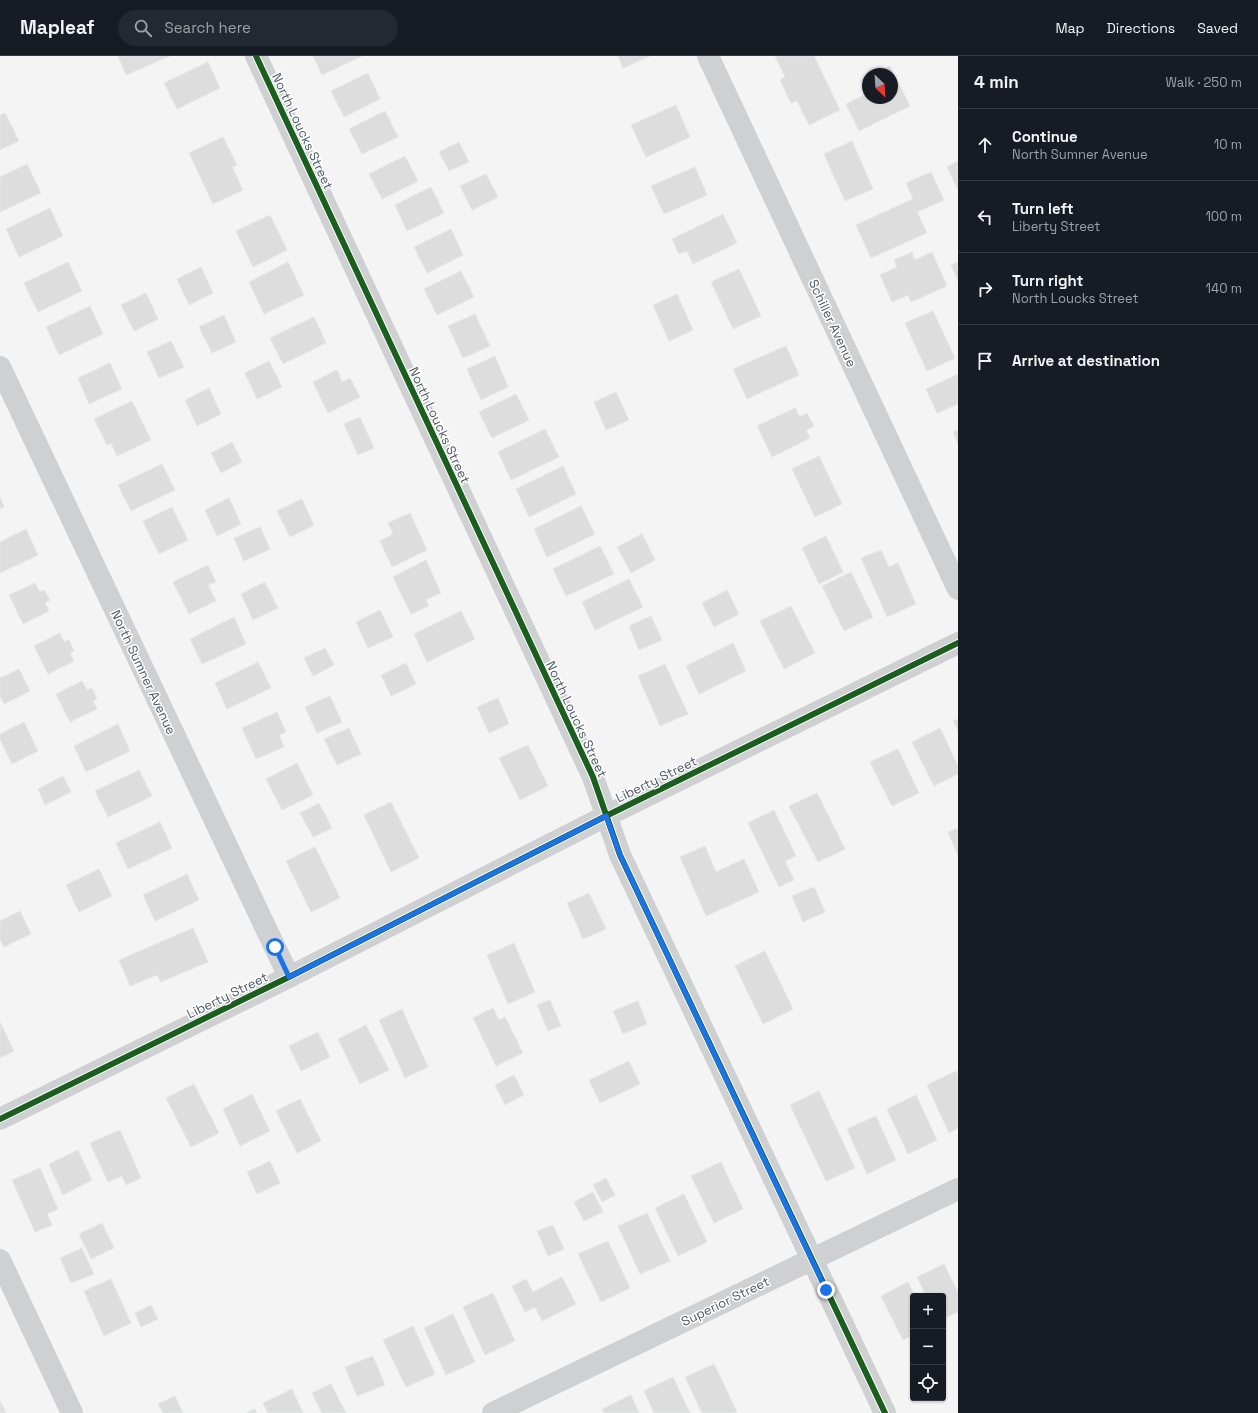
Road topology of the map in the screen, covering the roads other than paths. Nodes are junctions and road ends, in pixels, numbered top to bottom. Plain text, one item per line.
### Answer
1 (256, 56) edge
2 (708, 56) edge
3 (0, 367) edge
4 (958, 589) edge
5 (958, 643) edge
6 (606, 816) junction
7 (289, 977) junction
8 (0, 1119) edge
9 (958, 1189) edge
10 (0, 1260) edge
11 (811, 1260) junction
12 (72, 1413) edge
13 (493, 1413) edge
14 (885, 1413) edge

1 - 6 street, North Loucks Street
2 - 4 street, Schiller Avenue
3 - 7 street, North Sumner Avenue
5 - 6 street, Liberty Street
6 - 7 street, Liberty Street
6 - 11 street, North Loucks Street
7 - 8 street, Liberty Street
9 - 11 street, Superior Street
10 - 12 street
11 - 13 street, Superior Street
11 - 14 street, North Loucks Street

